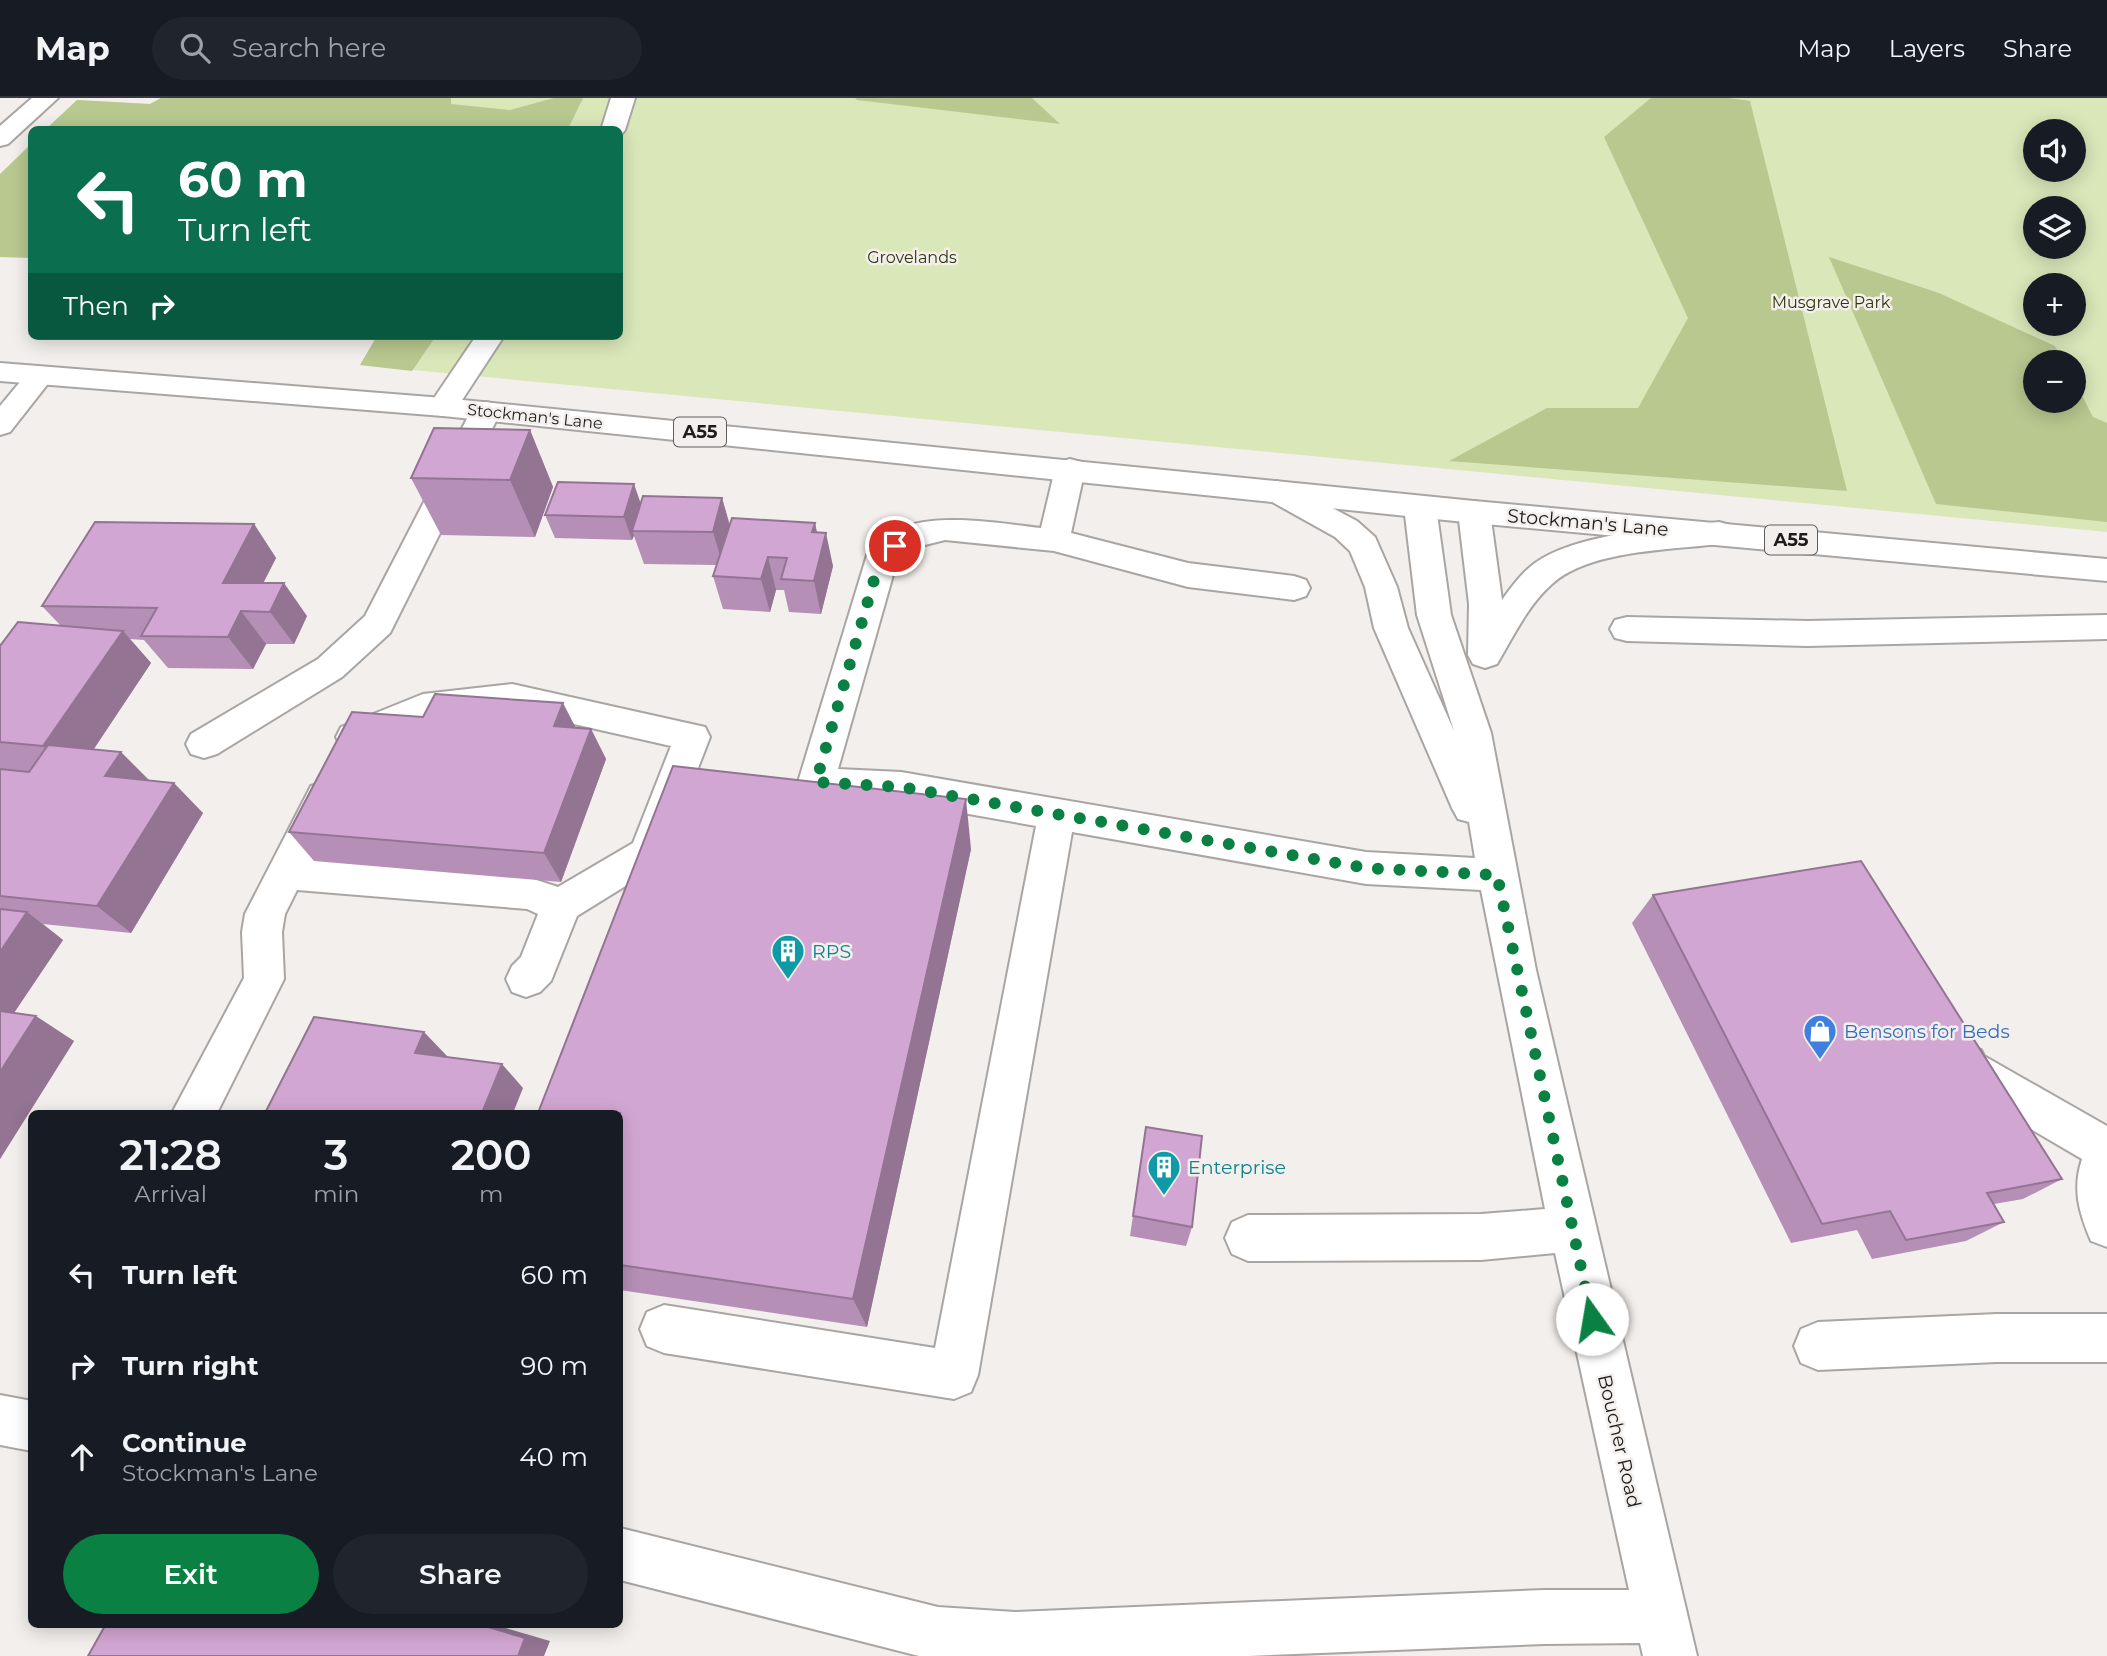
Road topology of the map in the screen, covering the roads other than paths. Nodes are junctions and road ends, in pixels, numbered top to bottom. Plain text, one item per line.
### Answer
1 (46, 98) edge
2 (623, 98) edge
3 (614, 126) edge
4 (0, 139) edge
5 (487, 340) edge
6 (0, 372) edge
7 (40, 376) junction
8 (443, 407) junction
9 (486, 411) junction
10 (0, 425) edge
11 (1070, 469) junction
12 (1276, 491) junction
13 (1420, 507) junction
14 (1474, 512) junction
15 (1721, 533) junction
16 (1054, 540) junction
17 (2107, 570) edge
18 (1294, 588) dead end
19 (2107, 627) edge
20 (1627, 629) dead end
21 (1485, 655) junction
22 (1473, 733) junction
23 (204, 744) dead end
24 (1057, 813) junction
25 (1496, 868) junction
26 (286, 873) junction
27 (561, 905) junction
28 (526, 979) dead end
29 (1947, 1037) edge
30 (196, 1110) edge
31 (2107, 1151) edge
32 (2107, 1225) edge
33 (1572, 1229) junction
34 (1248, 1238) dead end
35 (664, 1329) edge
36 (2107, 1338) edge
37 (1818, 1346) dead end
38 (0, 1420) edge
39 (28, 1425) edge
40 (623, 1556) edge
41 (1665, 1636) edge
42 (937, 1645) edge

1 - 4 main road
2 - 3 main road
5 - 8 main road
6 - 7 main road, Stockman's Lane / A55
7 - 8 main road, Stockman's Lane / A55
7 - 10 main road
8 - 9 main road, Stockman's Lane / A55
9 - 11 main road, Stockman's Lane / A55
9 - 23 main road
11 - 12 main road, Stockman's Lane / A55
11 - 16 main road
12 - 13 main road, Stockman's Lane / A55
12 - 25 main road
13 - 14 main road, Stockman's Lane / A55
13 - 22 main road, Boucher Road
14 - 15 main road, Stockman's Lane / A55
14 - 21 main road, Boucher Road
15 - 17 main road, Stockman's Lane / A55
15 - 21 main road
16 - 18 main road
16 - 24 main road
19 - 20 main road
21 - 22 main road, Boucher Road
22 - 25 main road, Boucher Road
24 - 25 main road
24 - 35 main road
25 - 33 main road, Boucher Road
26 - 27 main road
26 - 27 main road
26 - 30 main road
27 - 28 main road
29 - 31 main road
31 - 32 main road
33 - 34 main road
33 - 41 main road, Boucher Road
36 - 37 main road
38 - 39 main road
40 - 42 main road
41 - 42 main road

